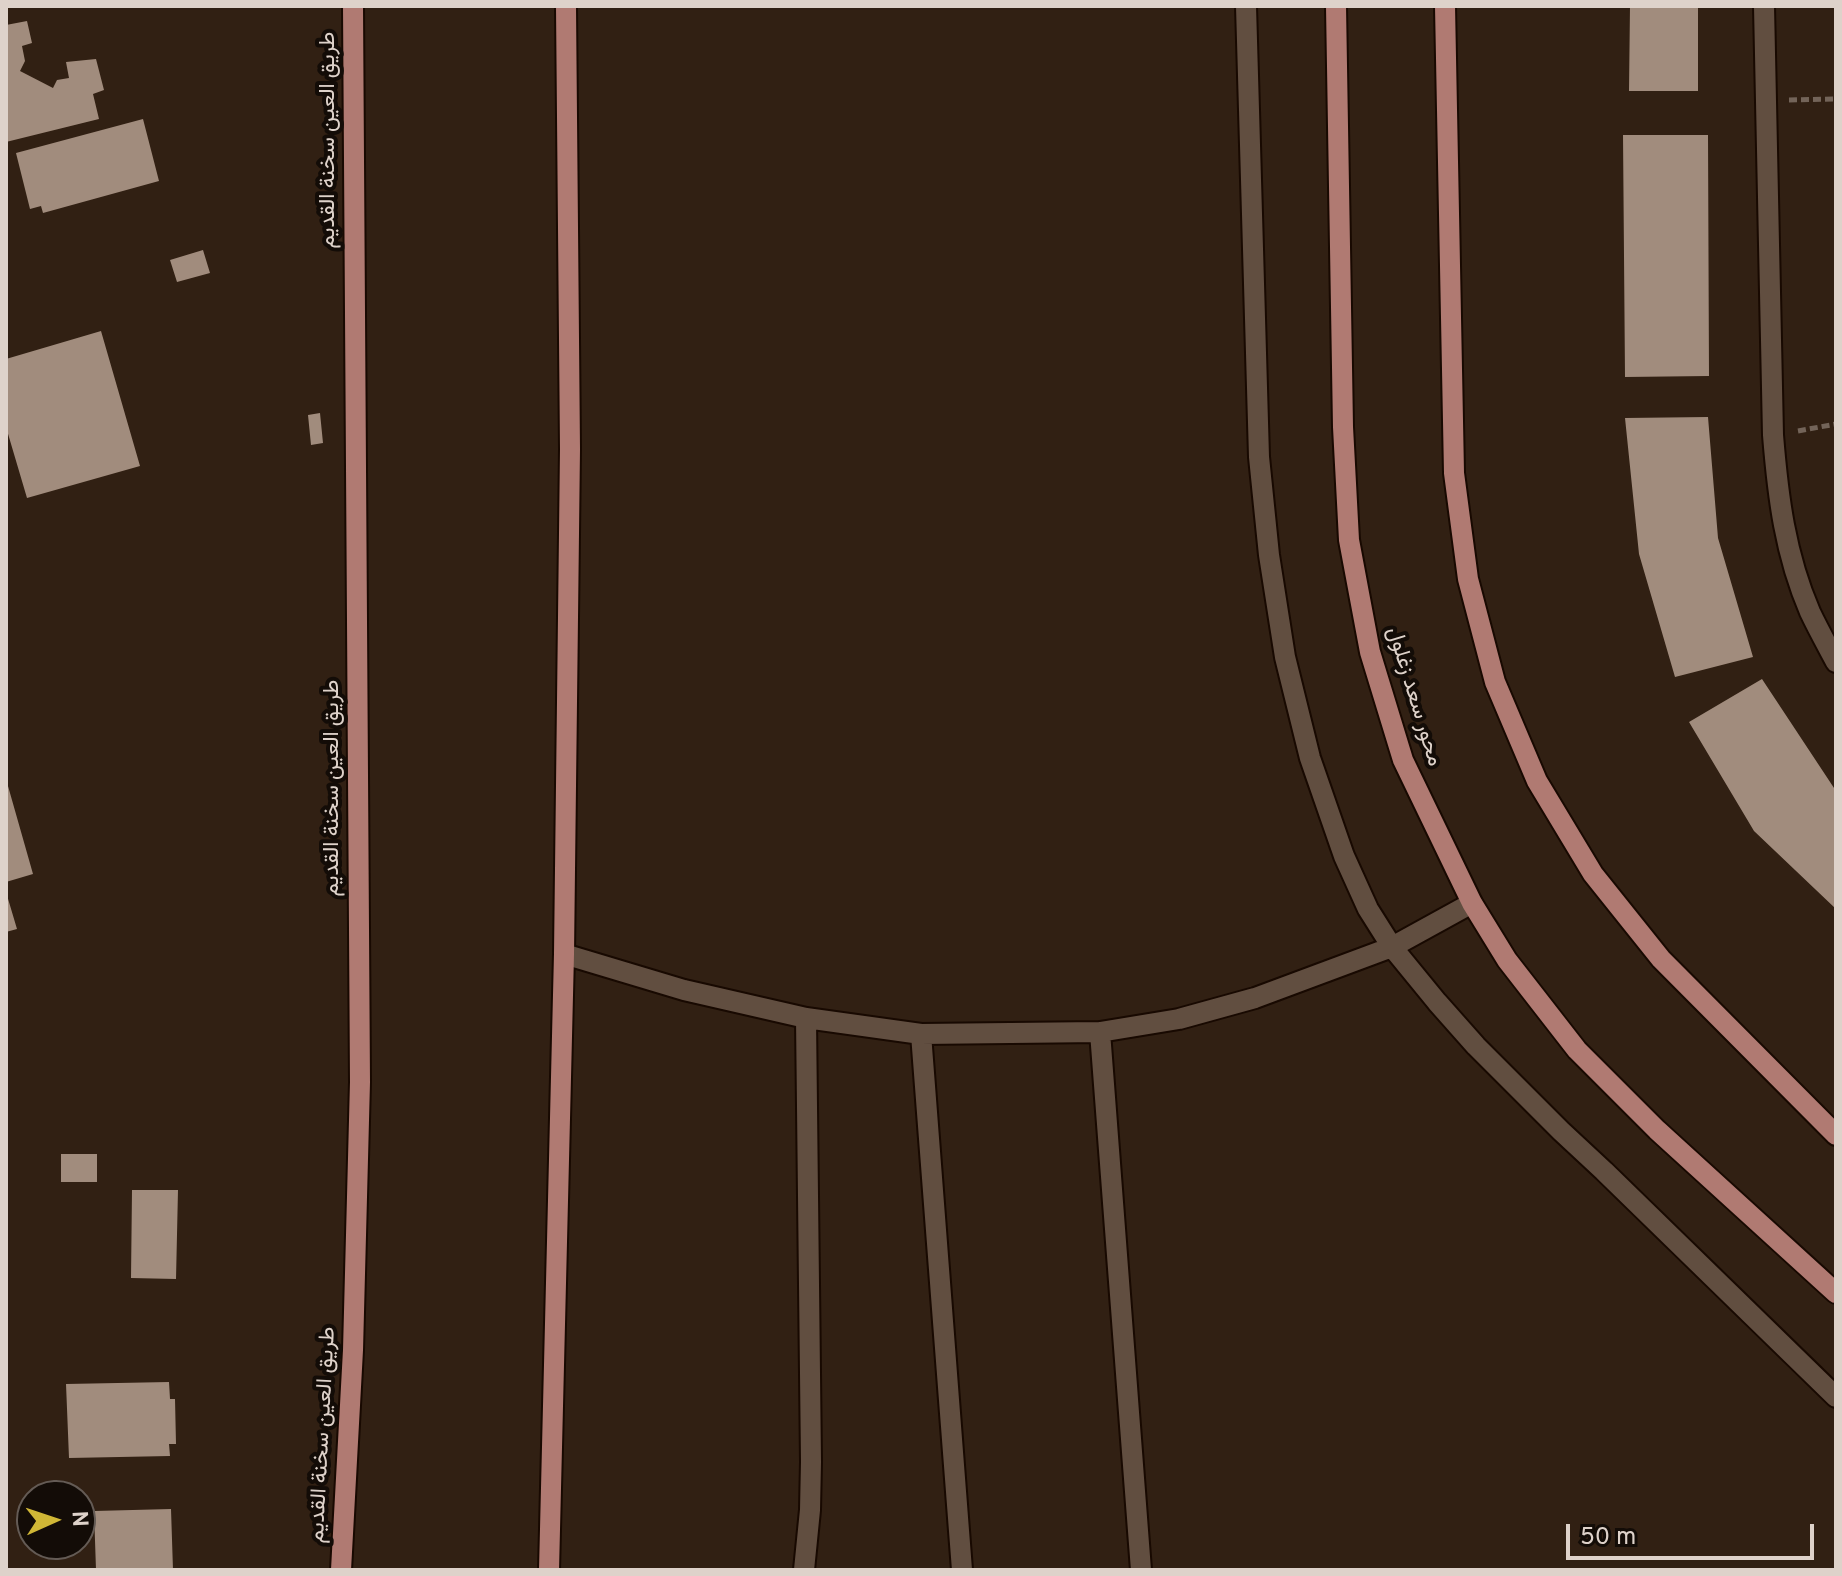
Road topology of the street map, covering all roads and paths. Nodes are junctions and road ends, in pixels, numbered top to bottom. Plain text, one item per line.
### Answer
1 (353, 6) edge
2 (566, 6) edge
3 (1246, 6) edge
4 (1336, 6) edge
5 (1445, 6) edge
6 (1764, 6) edge
7 (1836, 99) edge
8 (1766, 101) junction
9 (1836, 424) edge
10 (1773, 435) junction
11 (1836, 662) edge
12 (1472, 903) junction
13 (1392, 947) junction
14 (564, 954) junction
15 (806, 1018) junction
16 (1100, 1032) junction
17 (921, 1034) junction
18 (1836, 1135) edge
19 (1836, 1293) edge
20 (1836, 1397) edge
21 (341, 1570) edge
22 (549, 1570) edge
23 (804, 1570) edge
24 (962, 1570) edge
25 (1141, 1570) edge

1 - 21 main road, طريق العين سخنة القديم
2 - 14 main road
3 - 13 street
4 - 12 main road, محور سعد زغلول
5 - 18 main road
6 - 8 street
7 - 8 path
8 - 10 street
9 - 10 path
10 - 11 street
12 - 13 street
12 - 19 main road, محور سعد زغلول
13 - 16 street
13 - 20 street
14 - 15 street
14 - 22 main road
15 - 17 street
15 - 23 street
16 - 17 street
16 - 25 street
17 - 24 street

